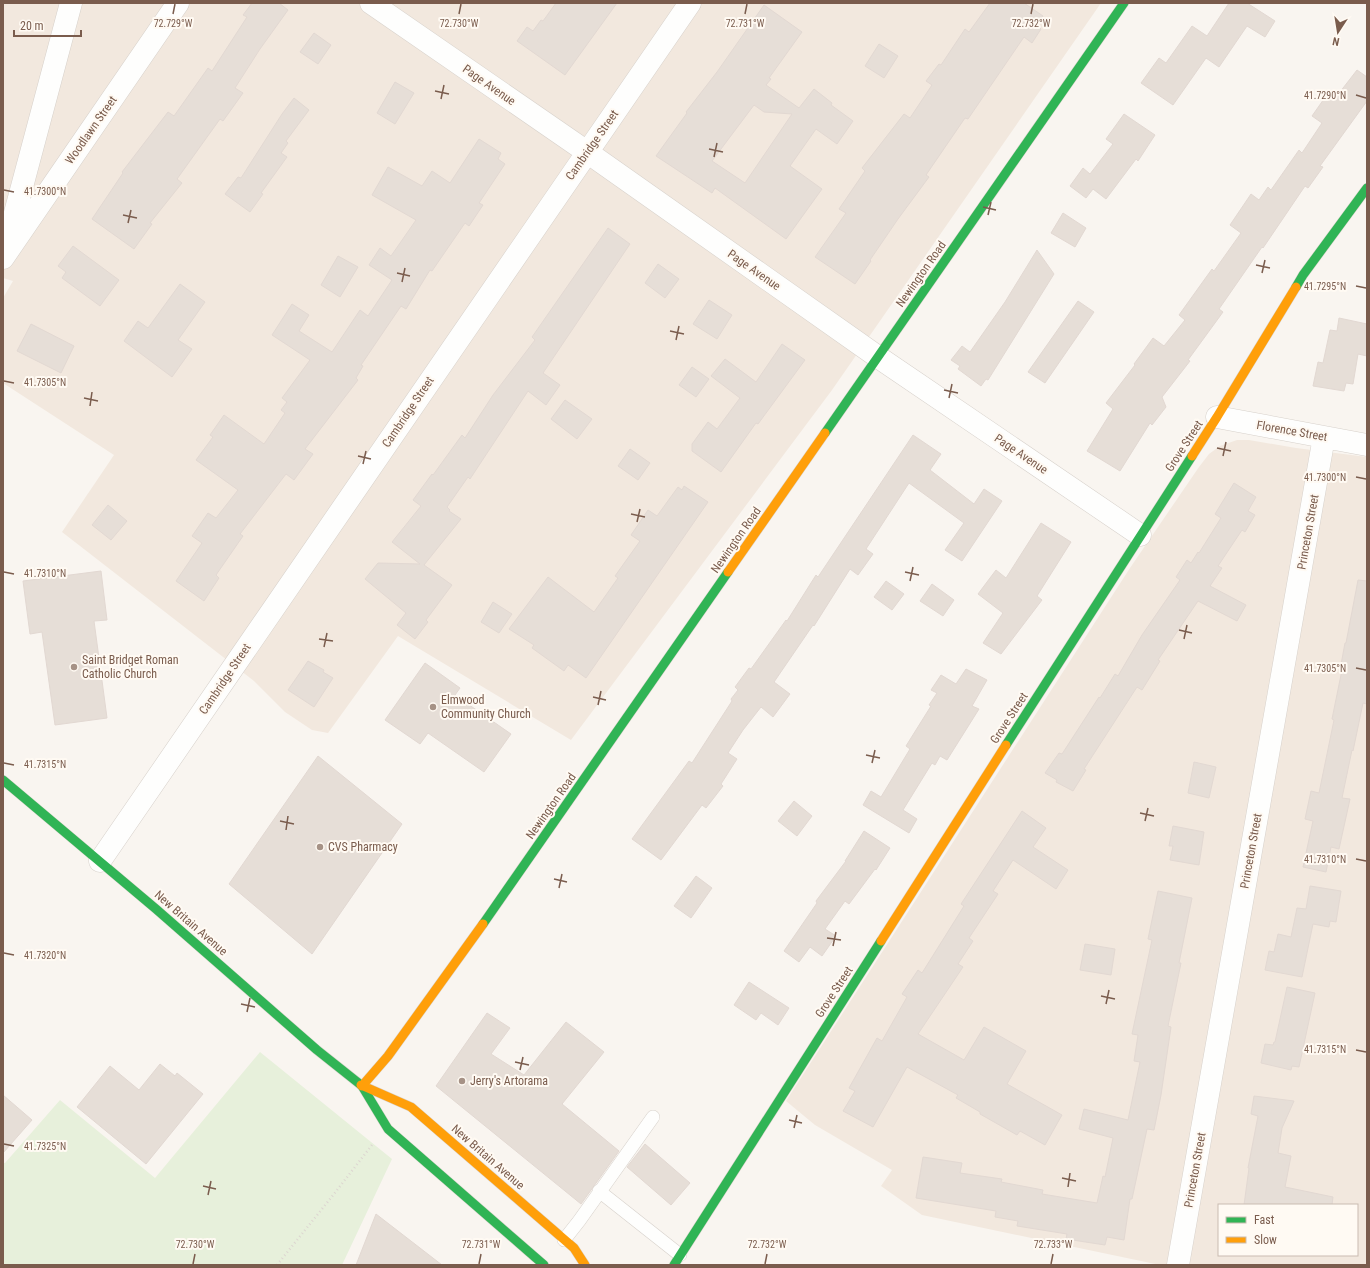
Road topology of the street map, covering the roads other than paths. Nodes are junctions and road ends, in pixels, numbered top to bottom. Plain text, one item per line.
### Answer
1 (71, 3) edge
2 (178, 3) edge
3 (371, 3) edge
4 (690, 3) edge
5 (1124, 3) edge
6 (586, 152) junction
7 (1367, 188) edge
8 (3, 257) edge
9 (878, 357) junction
10 (1217, 417) junction
11 (1324, 437) junction
12 (1367, 445) edge
13 (1140, 535) junction
14 (3, 780) edge
15 (100, 861) junction
16 (362, 1086) junction
17 (653, 1117) dead end
18 (599, 1191) junction
19 (564, 1240) junction
20 (677, 1260) edge
21 (544, 1265) edge
22 (585, 1265) edge
23 (1178, 1265) edge

1 - 8 street, Woodlawn Street
2 - 8 street, Woodlawn Street
3 - 6 street, Page Avenue
4 - 6 street, Cambridge Street
5 - 9 main road, Newington Road
6 - 9 street, Page Avenue
6 - 15 street, Cambridge Street
7 - 10 main road, Grove Street
9 - 13 street, Page Avenue
9 - 16 main road, Newington Road
10 - 11 street, Florence Street
10 - 13 main road, Grove Street
11 - 12 street, Florence Street
11 - 23 street, Princeton Street
13 - 20 main road, Grove Street
14 - 15 main road, New Britain Avenue
15 - 16 main road, New Britain Avenue
16 - 19 main road, New Britain Avenue
16 - 21 main road, New Britain Avenue
17 - 18 lane
18 - 19 lane
18 - 20 lane
19 - 22 main road, New Britain Avenue

